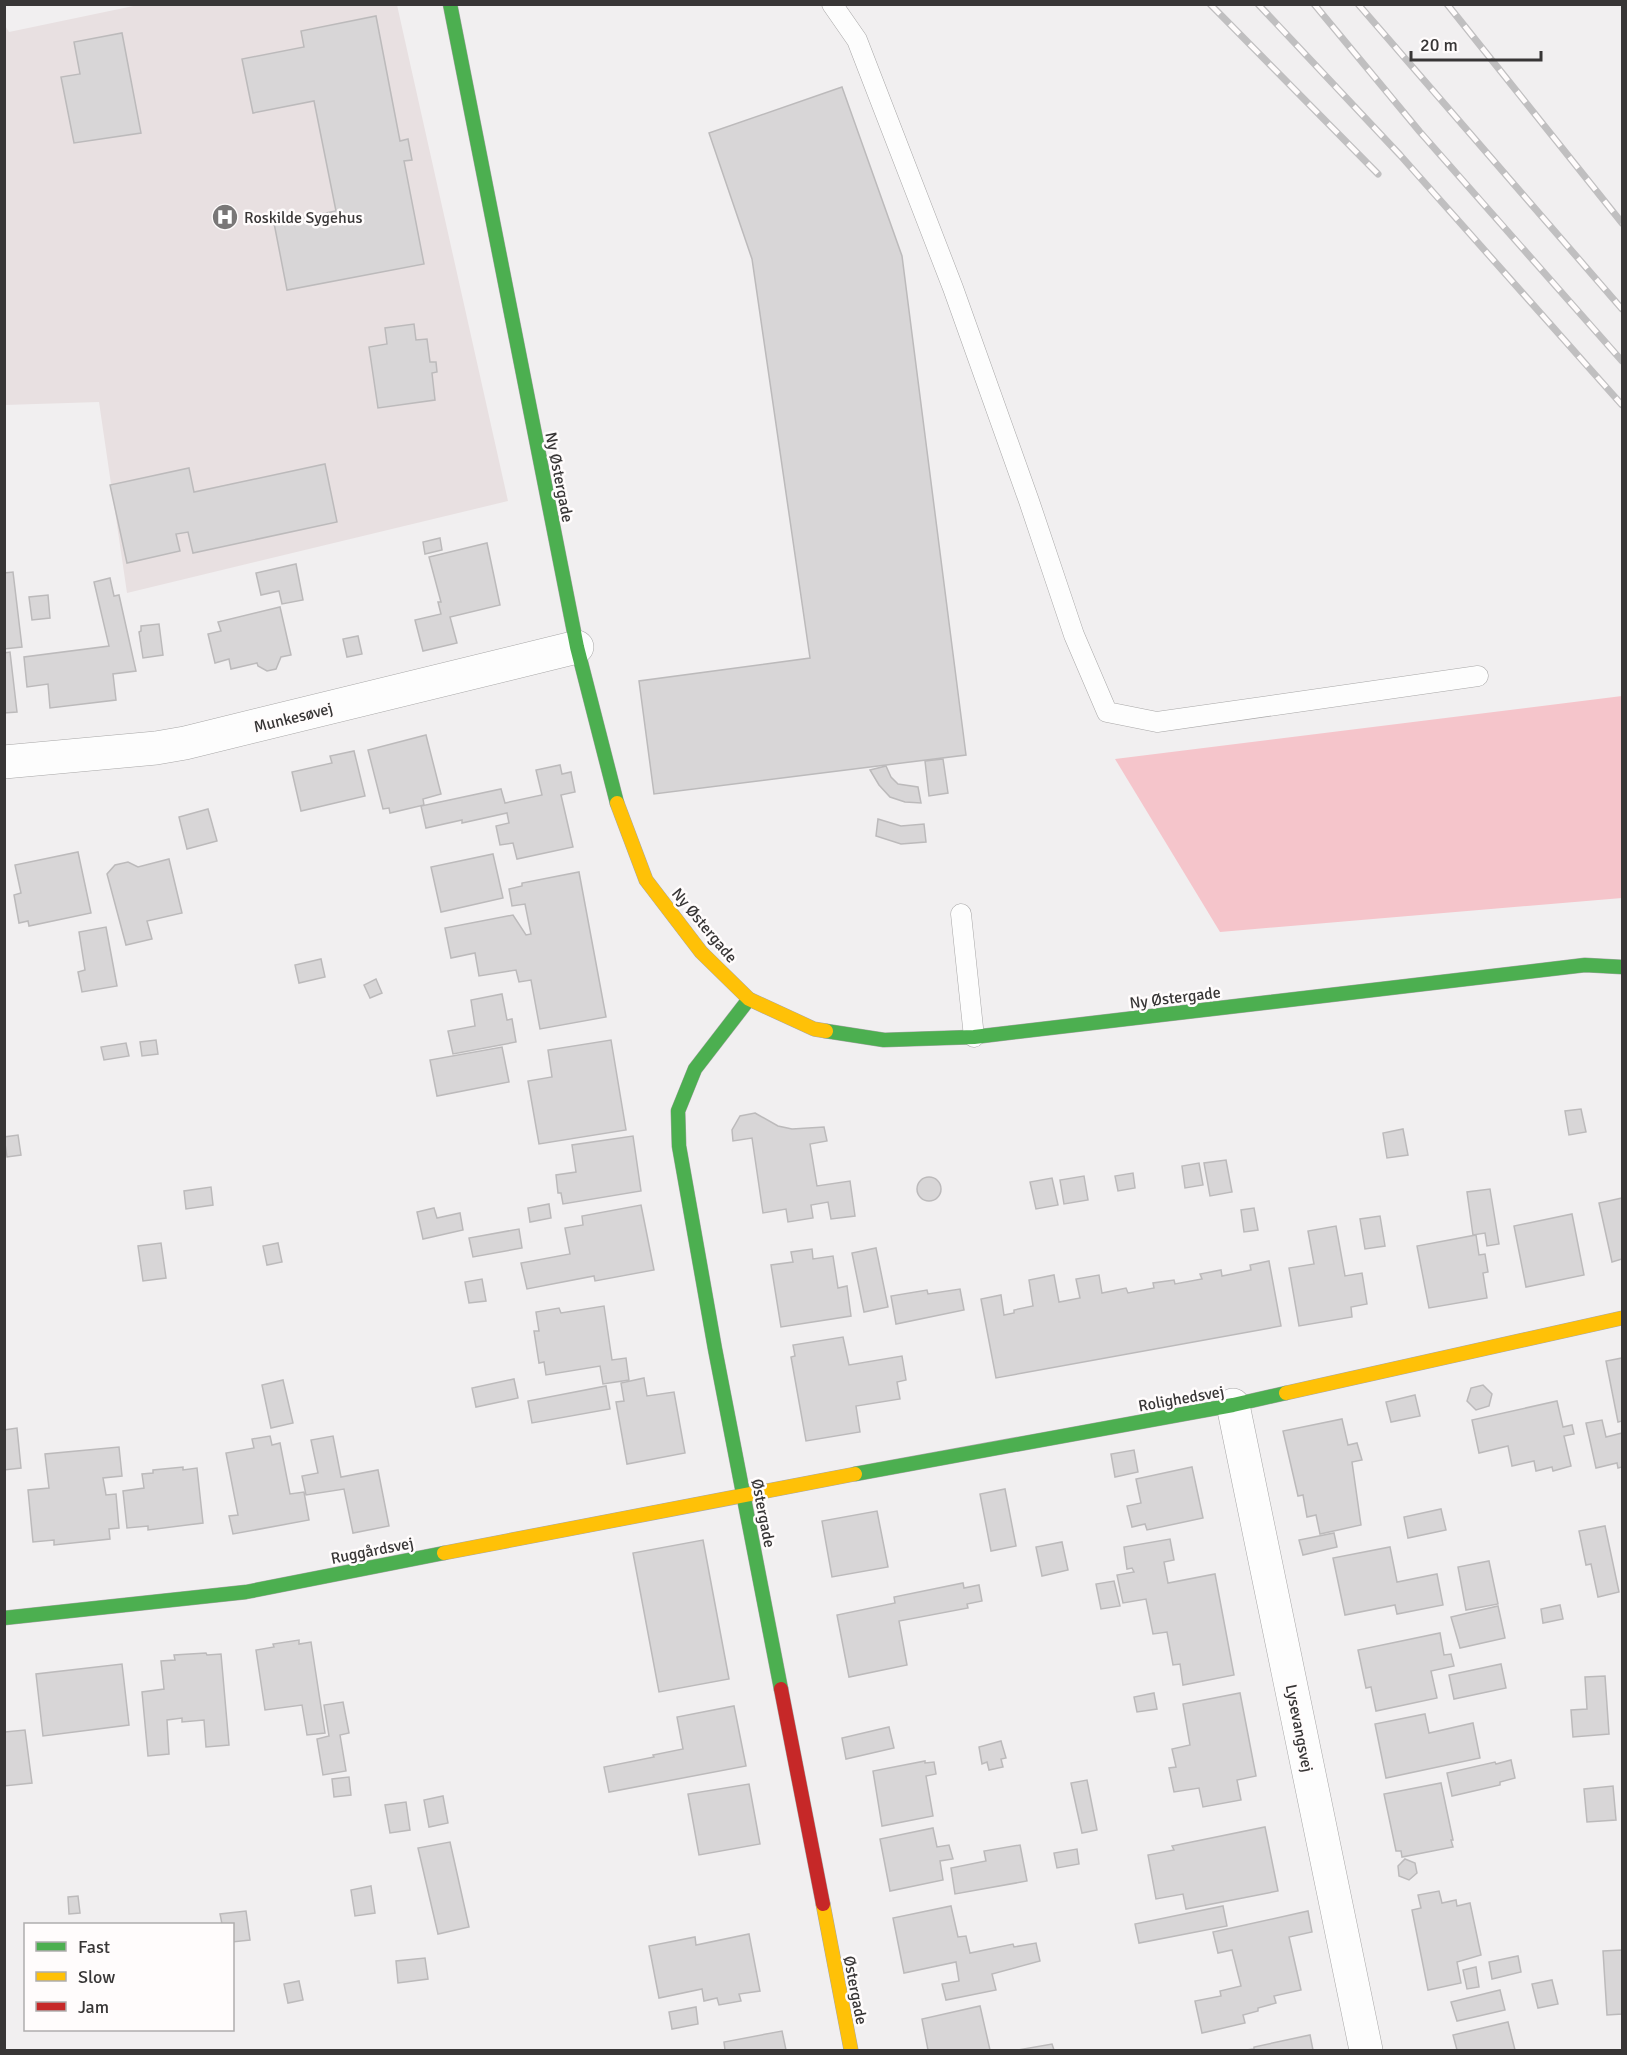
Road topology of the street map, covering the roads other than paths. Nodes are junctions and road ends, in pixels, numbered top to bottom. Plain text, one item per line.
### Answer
1 (450, 4) edge
2 (832, 4) edge
3 (577, 647) junction
4 (1478, 676) dead end
5 (4, 762) edge
6 (961, 914) dead end
7 (1623, 967) edge
8 (749, 999) junction
9 (974, 1037) junction
10 (1623, 1318) edge
11 (1233, 1405) junction
12 (743, 1495) junction
13 (4, 1618) edge
14 (851, 2050) edge
15 (1366, 2050) edge

1 - 3 street, Ny Østergade
2 - 4 lane
3 - 5 street, Munkesøvej
3 - 8 street, Ny Østergade
6 - 9 lane
7 - 9 street, Ny Østergade
8 - 9 street, Ny Østergade
8 - 12 street, Østergade
10 - 11 street, Rolighedsvej
11 - 12 street, Rolighedsvej
11 - 15 street, Lysevangsvej
12 - 13 street, Ruggårdsvej
12 - 14 street, Østergade

